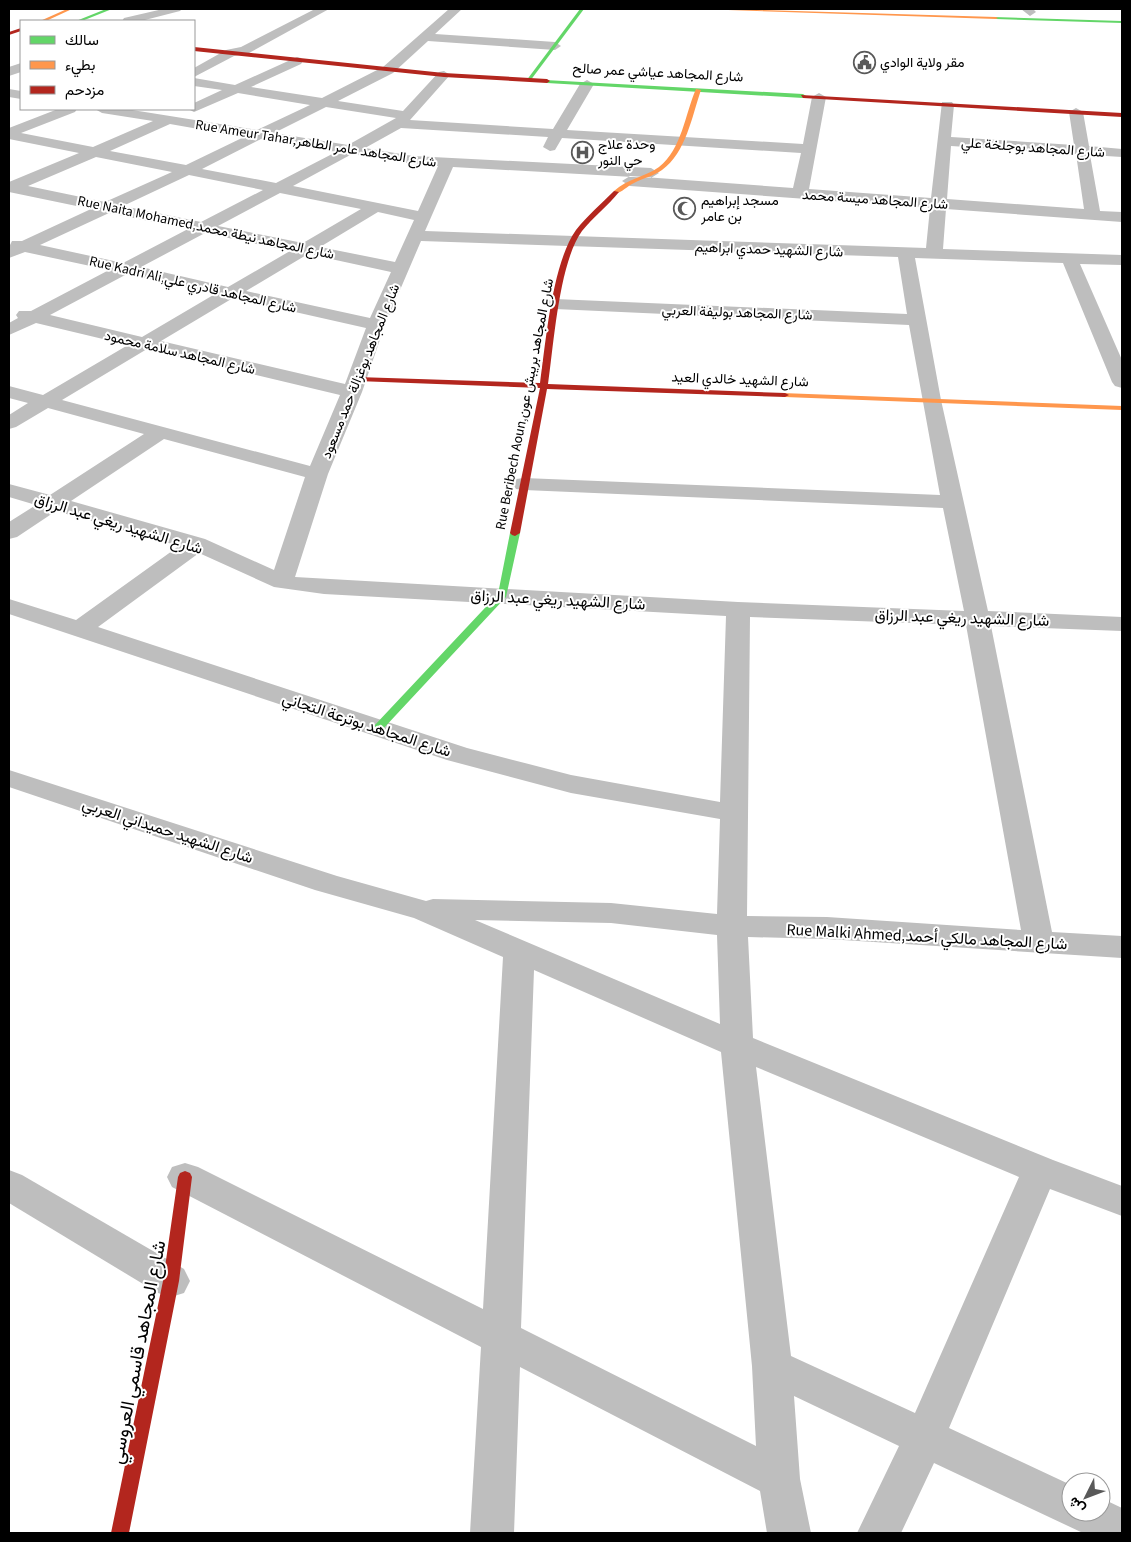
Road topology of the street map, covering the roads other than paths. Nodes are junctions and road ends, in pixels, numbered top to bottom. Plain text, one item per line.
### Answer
1 (70, 9) edge
2 (109, 9) edge
3 (176, 9) edge
4 (323, 9) edge
5 (456, 9) edge
6 (582, 9) edge
7 (728, 9) edge
8 (929, 9) edge
9 (781, 10) edge
10 (1029, 10) edge
11 (818, 11) edge
12 (1122, 15) edge
13 (44, 20) edge
14 (81, 20) edge
15 (132, 20) edge
16 (1122, 22) edge
17 (425, 37) junction
18 (555, 46) junction
19 (195, 49) edge
20 (230, 53) junction
21 (297, 61) junction
22 (388, 70) junction
23 (195, 71) edge
24 (444, 75) junction
25 (528, 80) junction
26 (195, 82) edge
27 (587, 84) junction
28 (234, 89) junction
29 (698, 90) junction
30 (818, 97) junction
31 (324, 103) junction
32 (947, 105) junction
33 (195, 107) edge
34 (67, 110) edge
35 (122, 110) edge
36 (188, 110) edge
37 (1076, 112) junction
38 (1122, 115) edge
39 (168, 120) junction
40 (403, 120) junction
41 (10, 132) edge
42 (557, 134) junction
43 (258, 135) junction
44 (678, 140) junction
45 (944, 141) junction
46 (808, 149) junction
47 (1084, 150) junction
48 (349, 151) junction
49 (95, 153) junction
50 (1122, 153) edge
51 (447, 163) junction
52 (540, 167) junction
53 (186, 171) junction
54 (651, 173) junction
55 (629, 181) junction
56 (11, 188) edge
57 (278, 189) junction
58 (800, 194) junction
59 (939, 203) junction
60 (110, 206) junction
61 (376, 207) junction
62 (1093, 215) junction
63 (425, 217) junction
64 (1122, 217) edge
65 (206, 227) junction
66 (416, 236) junction
67 (573, 243) junction
68 (13, 248) edge
69 (308, 248) junction
70 (906, 253) junction
71 (934, 254) junction
72 (1070, 259) junction
73 (1122, 260) edge
74 (125, 269) junction
75 (402, 269) junction
76 (234, 293) junction
77 (556, 304) junction
78 (9, 312) edge
79 (33, 317) junction
80 (918, 320) junction
81 (376, 325) junction
82 (9, 330) edge
83 (147, 344) junction
84 (1122, 382) edge
85 (354, 386) junction
86 (544, 386) junction
87 (9, 392) edge
88 (931, 400) junction
89 (45, 402) junction
90 (1122, 408) edge
91 (9, 423) edge
92 (161, 432) junction
93 (317, 474) junction
94 (524, 484) junction
95 (9, 490) edge
96 (53, 502) junction
97 (952, 502) junction
98 (9, 532) edge
99 (197, 544) junction
100 (282, 582) junction
101 (503, 595) junction
102 (9, 606) edge
103 (738, 609) junction
104 (977, 617) junction
105 (1122, 624) edge
106 (80, 629) junction
107 (378, 728) junction
108 (9, 778) edge
109 (734, 813) junction
110 (424, 911) junction
111 (732, 926) junction
112 (1039, 942) junction
113 (1122, 947) edge
114 (519, 950) junction
115 (738, 1045) junction
116 (1040, 1170) junction
117 (185, 1177) joint
118 (9, 1185) edge
119 (1122, 1201) edge
120 (171, 1281) junction
121 (503, 1340) junction
122 (772, 1366) junction
123 (924, 1439) junction
124 (779, 1479) junction
125 (1061, 1501) edge
126 (1106, 1522) edge
127 (1122, 1529) edge
128 (120, 1533) edge
129 (492, 1533) edge
130 (790, 1533) edge
131 (879, 1533) edge

1 - 13 street
2 - 14 street
3 - 15 street
4 - 20 street
5 - 17 street
6 - 18 street
7 - 9 street
8 - 10 street
9 - 11 street
10 - 12 street
11 - 16 street
17 - 18 street
17 - 22 street
18 - 25 street
19 - 20 street, شارع المجاهد عياشي عمر صالح
20 - 21 street, شارع المجاهد عياشي عمر صالح
20 - 23 street
21 - 22 street, شارع المجاهد عياشي عمر صالح
21 - 28 street
22 - 24 street, شارع المجاهد عياشي عمر صالح
22 - 31 street
24 - 25 street, شارع المجاهد عياشي عمر صالح
24 - 40 street
25 - 27 street, شارع المجاهد عياشي عمر صالح
26 - 28 street
27 - 29 street, شارع المجاهد عياشي عمر صالح
27 - 42 street
28 - 31 street
28 - 33 street
29 - 30 street, شارع المجاهد عياشي عمر صالح
29 - 44 street, Rue Beribech Aoun,شارع المجاهد بريبش عون
30 - 32 street, شارع المجاهد عياشي عمر صالح
30 - 46 street
31 - 40 street
31 - 43 street
32 - 37 street, شارع المجاهد عياشي عمر صالح
32 - 45 street
34 - 41 street
35 - 39 street, Rue Ameur Tahar,شارع المجاهد عامر الطاهر
36 - 39 street
37 - 38 street, شارع المجاهد عياشي عمر صالح
37 - 47 street
39 - 43 street, Rue Ameur Tahar,شارع المجاهد عامر الطاهر
39 - 49 street
40 - 42 street
40 - 48 street
41 - 49 street
42 - 44 street
42 - 52 street
43 - 48 street, Rue Ameur Tahar,شارع المجاهد عامر الطاهر
43 - 53 street
44 - 46 street
44 - 54 street, Rue Beribech Aoun,شارع المجاهد بريبش عون
45 - 47 street, شارع المجاهد بوجلخة علي
45 - 59 street
46 - 58 street
47 - 50 street, شارع المجاهد بوجلخة علي
47 - 62 street
48 - 51 street, Rue Ameur Tahar,شارع المجاهد عامر الطاهر
48 - 57 street
49 - 53 street
49 - 56 street
51 - 52 street, Rue Ameur Tahar,شارع المجاهد عامر الطاهر
51 - 63 street, شارع المجاهد بوغزالة حمد مسعود
52 - 54 street, Rue Ameur Tahar,شارع المجاهد عامر الطاهر
53 - 57 street
53 - 60 street
54 - 55 street, Rue Beribech Aoun,شارع المجاهد بريبش عون
55 - 58 street, شارع المجاهد ميسة محمد
55 - 67 street, Rue Beribech Aoun,شارع المجاهد بريبش عون
56 - 60 street, Rue Naita Mohamed,شارع المجاهد نيطة محمد
57 - 61 street
57 - 65 street
58 - 59 street, شارع المجاهد ميسة محمد
59 - 62 street, شارع المجاهد ميسة محمد
59 - 71 street
60 - 65 street, Rue Naita Mohamed,شارع المجاهد نيطة محمد
60 - 68 street
61 - 63 street
61 - 69 street
62 - 64 street, شارع المجاهد ميسة محمد
63 - 66 street, شارع المجاهد بوغزالة حمد مسعود
65 - 69 street, Rue Naita Mohamed,شارع المجاهد نيطة محمد
65 - 74 street
66 - 67 street, شارع الشهيد حمدي ابراهيم
66 - 75 street, شارع المجاهد بوغزالة حمد مسعود
67 - 70 street, شارع الشهيد حمدي ابراهيم
67 - 77 street, Rue Beribech Aoun,شارع المجاهد بريبش عون
68 - 74 street, Rue Kadri Ali,شارع المجاهد قادري علي
69 - 75 street, Rue Naita Mohamed,شارع المجاهد نيطة محمد
69 - 76 street
70 - 71 street, شارع الشهيد حمدي ابراهيم
70 - 80 street
71 - 72 street, شارع الشهيد حمدي ابراهيم
72 - 73 street, شارع الشهيد حمدي ابراهيم
72 - 84 street
74 - 76 street, Rue Kadri Ali,شارع المجاهد قادري علي
74 - 79 street
75 - 81 street, شارع المجاهد بوغزالة حمد مسعود
76 - 81 street, Rue Kadri Ali,شارع المجاهد قادري علي
76 - 83 street
77 - 80 street, شارع المجاهد بوليفة العربي
77 - 86 street, Rue Beribech Aoun,شارع المجاهد بريبش عون
78 - 79 street, شارع المجاهد سلامة محمود
79 - 82 street
79 - 83 street, شارع المجاهد سلامة محمود
80 - 88 street
81 - 85 street, شارع المجاهد بوغزالة حمد مسعود
83 - 85 street, شارع المجاهد سلامة محمود
83 - 89 street
85 - 86 street, شارع الشهيد خالدي العيد
85 - 93 street, شارع المجاهد بوغزالة حمد مسعود
86 - 88 street, شارع الشهيد خالدي العيد
86 - 94 street, Rue Beribech Aoun,شارع المجاهد بريبش عون
87 - 89 street
88 - 90 street, شارع الشهيد خالدي العيد
88 - 97 street
89 - 91 street
89 - 92 street
92 - 93 street
92 - 96 street
93 - 100 street, شارع المجاهد بوغزالة حمد مسعود
94 - 97 street
94 - 101 street, Rue Beribech Aoun,شارع المجاهد بريبش عون
95 - 96 street, شارع الشهيد ريغي عبد الرزاق
96 - 98 street
96 - 99 street, شارع الشهيد ريغي عبد الرزاق
97 - 104 street
99 - 100 street, شارع الشهيد ريغي عبد الرزاق
99 - 106 street
100 - 101 street, شارع الشهيد ريغي عبد الرزاق
101 - 103 street, شارع الشهيد ريغي عبد الرزاق
101 - 107 street
102 - 106 street, شارع المجاهد بوترعة التجاني
103 - 104 street, شارع الشهيد ريغي عبد الرزاق
103 - 109 street
104 - 105 street, شارع الشهيد ريغي عبد الرزاق
104 - 112 street
106 - 107 street, شارع المجاهد بوترعة التجاني
107 - 109 street, شارع المجاهد بوترعة التجاني
108 - 110 street, شارع الشهيد حميداني العربي
109 - 111 street
110 - 111 street, Rue Malki Ahmed,شارع المجاهد مالكي أحمد
110 - 114 street, شارع الشهيد حميداني العربي
111 - 112 street, Rue Malki Ahmed,شارع المجاهد مالكي أحمد
111 - 115 street
112 - 113 street, Rue Malki Ahmed,شارع المجاهد مالكي أحمد
114 - 115 street, شارع الشهيد حميداني العربي
114 - 121 street
115 - 116 street, شارع الشهيد حميداني العربي
115 - 122 street
116 - 119 street, شارع الشهيد حميداني العربي
116 - 123 street
117 - 120 street, شارع المجاهد قاسمي العروسي
117 - 121 street
118 - 120 street
120 - 128 street, شارع المجاهد قاسمي العروسي
121 - 124 street
121 - 129 street
122 - 123 street
122 - 124 street
123 - 125 street
123 - 131 street
124 - 130 street
126 - 127 street

